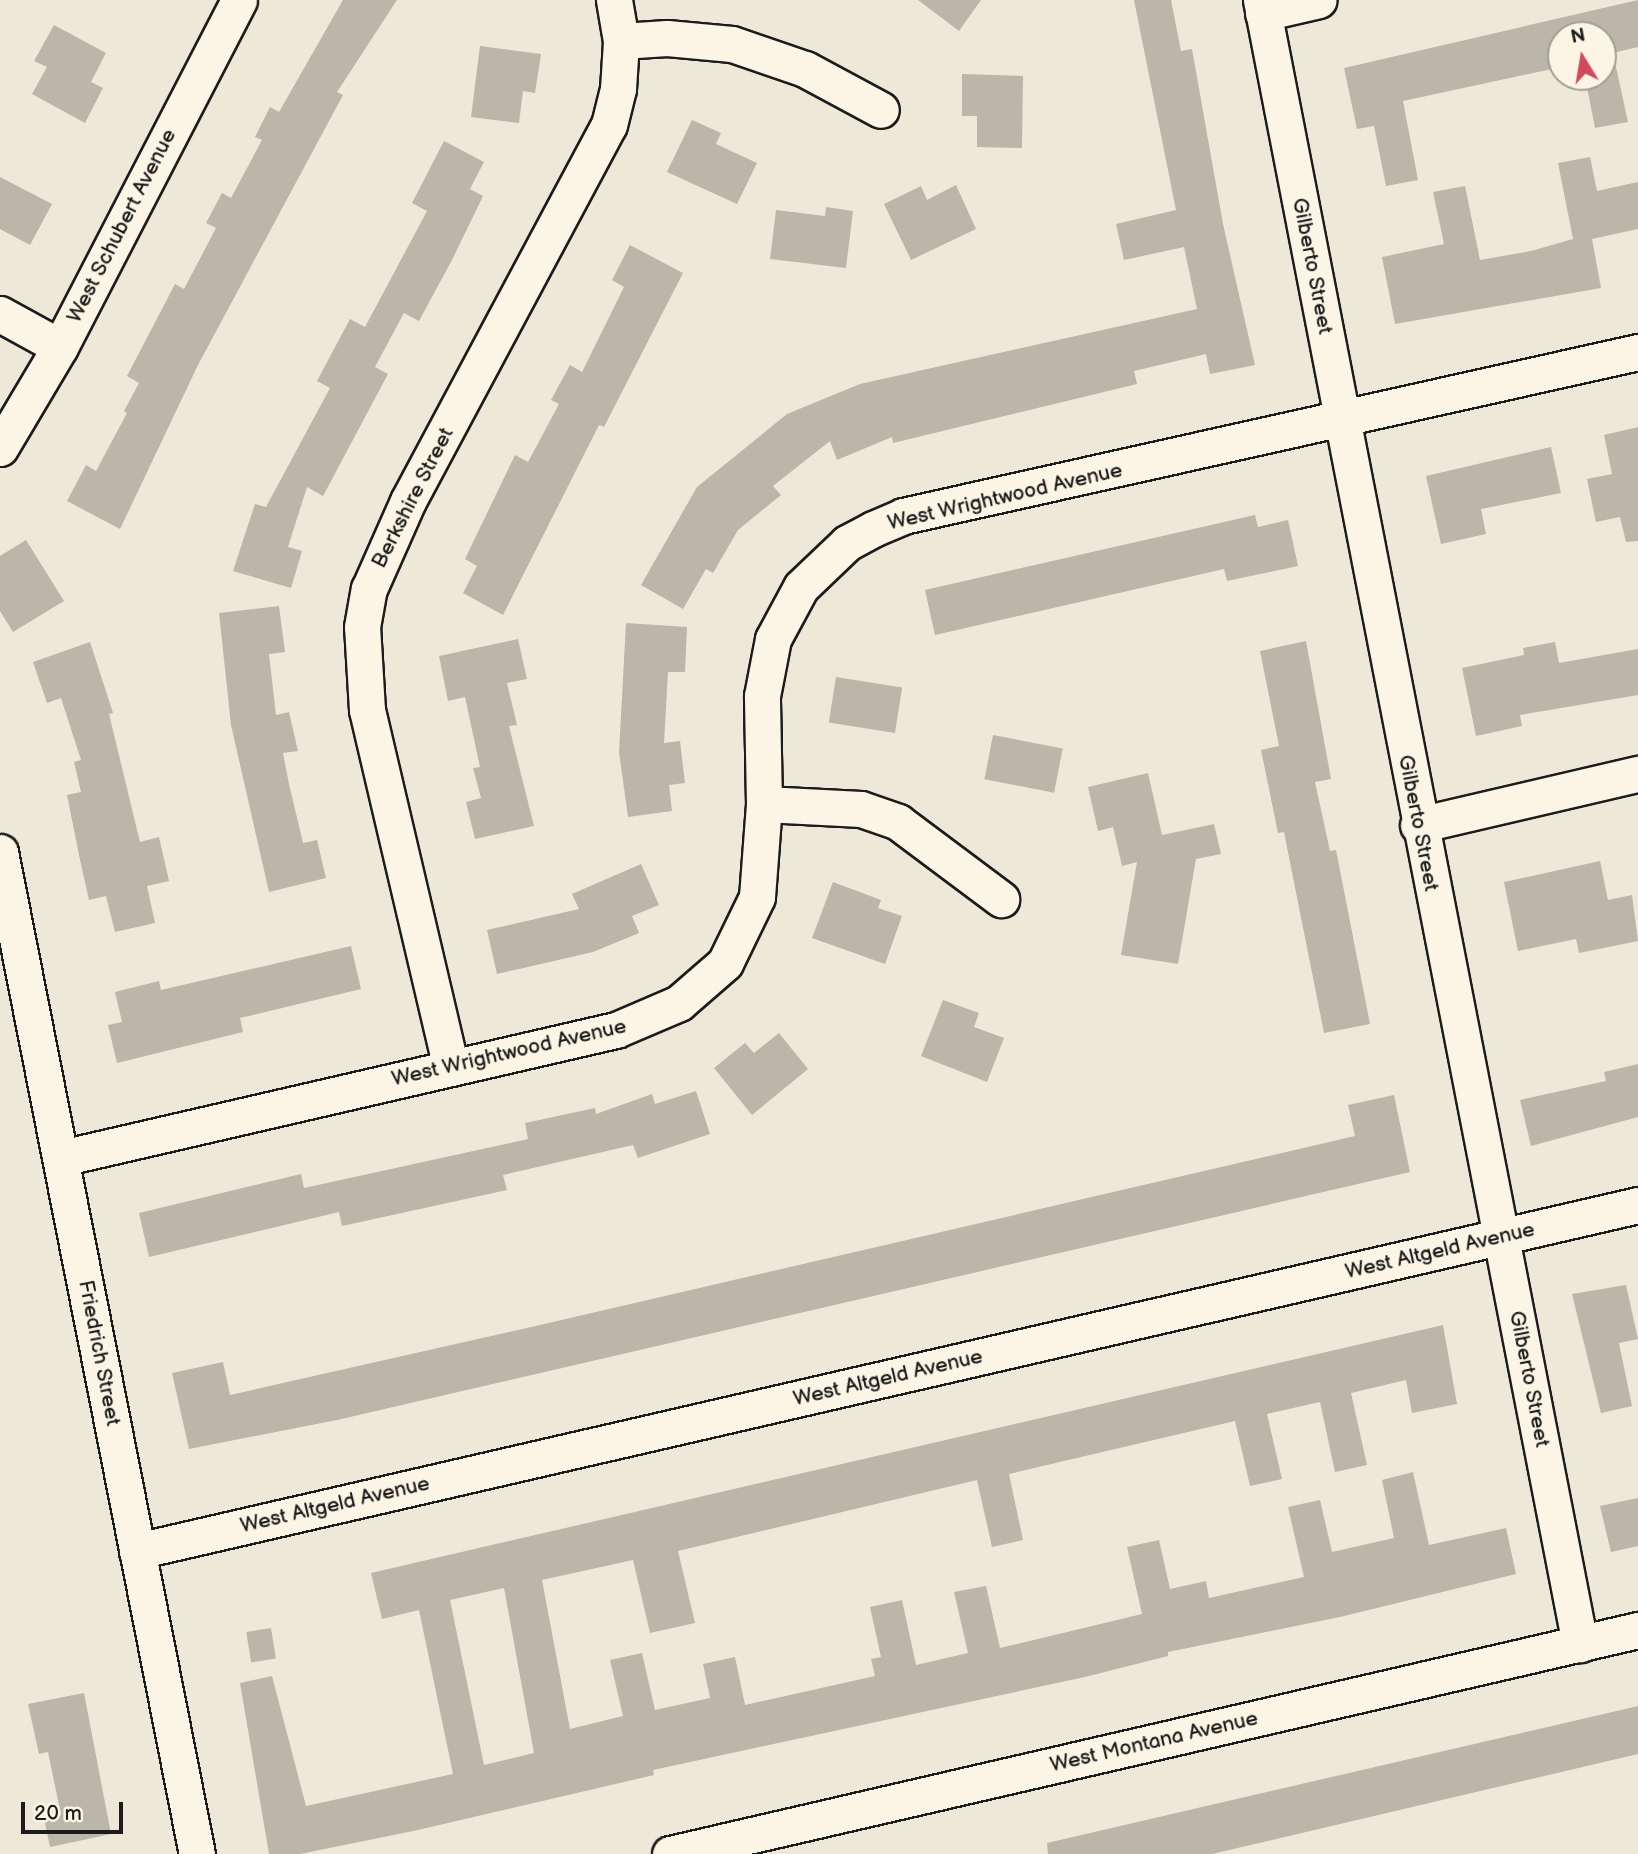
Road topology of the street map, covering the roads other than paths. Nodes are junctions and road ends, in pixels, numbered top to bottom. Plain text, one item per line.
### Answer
1 (239, 0) edge
2 (614, 0) edge
3 (1319, 0) edge
4 (1262, 7) edge
5 (621, 41) junction
6 (881, 110) dead end
7 (0, 314) edge
8 (60, 347) junction
9 (1638, 352) edge
10 (1342, 421) junction
11 (0, 448) edge
12 (1638, 774) edge
13 (764, 804) junction
14 (1418, 825) junction
15 (0, 852) edge
16 (1001, 899) dead end
17 (451, 1068) junction
18 (61, 1158) junction
19 (1638, 1205) edge
20 (1501, 1237) junction
21 (137, 1551) junction
22 (1638, 1630) edge
23 (1580, 1644) junction
24 (197, 1854) edge
25 (670, 1854) edge

1 - 8 street, West Schubert Avenue
2 - 5 street, Berkshire Street
3 - 4 street
4 - 10 street, Gilberto Street
5 - 6 street
5 - 17 street, Berkshire Street
7 - 8 street
8 - 11 street, West Schubert Avenue
9 - 10 street, West Wrightwood Avenue
10 - 13 street, West Wrightwood Avenue
10 - 14 street, Gilberto Street
12 - 14 street
13 - 16 street
13 - 17 street, West Wrightwood Avenue
14 - 20 street, Gilberto Street
15 - 18 street, Friedrich Street
17 - 18 street, West Wrightwood Avenue
18 - 21 street, Friedrich Street
19 - 20 street, West Altgeld Avenue
20 - 21 street, West Altgeld Avenue
20 - 23 street, Gilberto Street
21 - 24 street, Friedrich Street
22 - 23 street, West Montana Avenue
23 - 25 street, West Montana Avenue

